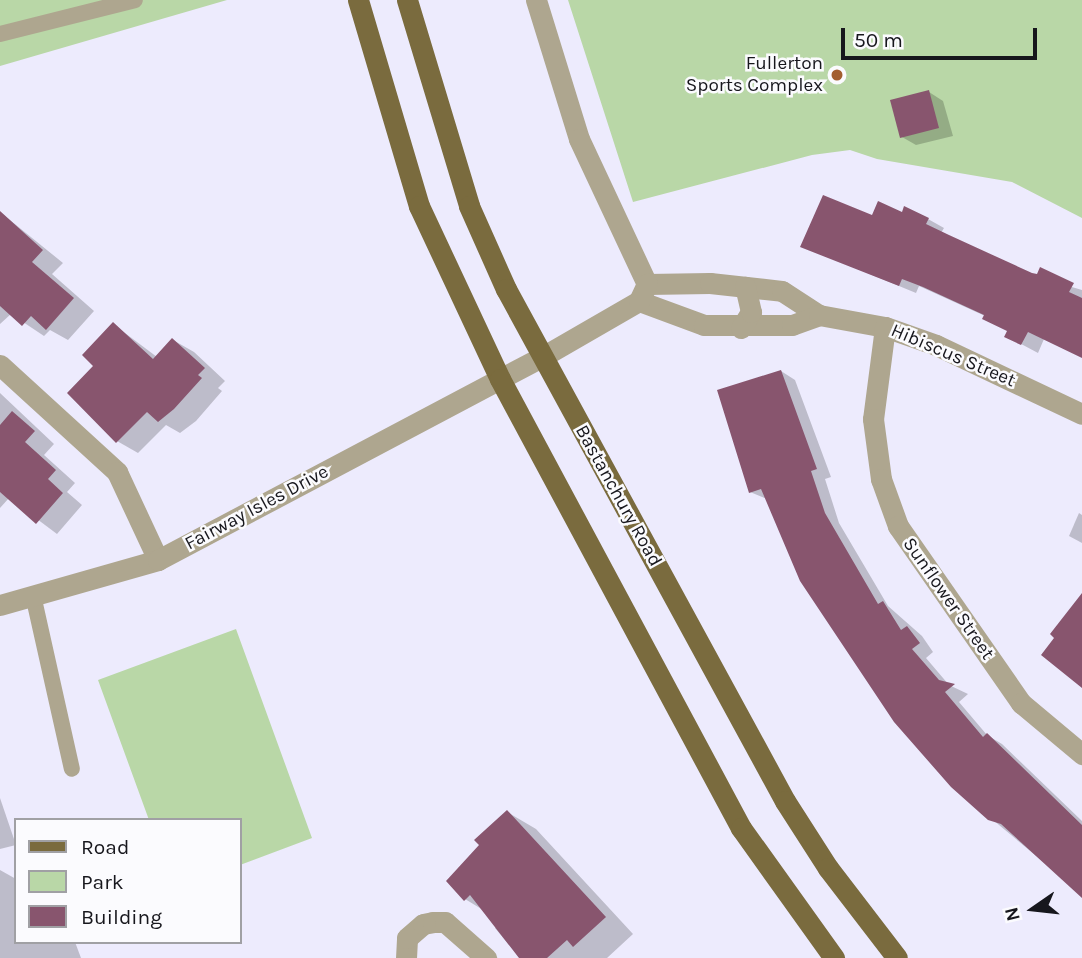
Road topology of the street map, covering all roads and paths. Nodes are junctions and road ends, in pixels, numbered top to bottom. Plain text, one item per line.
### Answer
1 (135, 0) edge
2 (358, 0) edge
3 (407, 0) edge
4 (536, 0) edge
5 (0, 34) edge
6 (745, 286) junction
7 (643, 293) junction
8 (818, 316) junction
9 (885, 327) junction
10 (741, 328) junction
11 (542, 357) junction
12 (0, 365) edge
13 (500, 379) junction
14 (1082, 414) edge
15 (158, 560) junction
16 (33, 595) junction
17 (0, 605) edge
18 (1082, 754) edge
19 (72, 769) dead end
20 (406, 958) edge
21 (486, 958) edge
22 (834, 958) edge
23 (897, 958) edge

1 - 5 lane
2 - 13 main road
3 - 11 main road, Bastanchury Road
4 - 7 street
6 - 7 street, Hibiscus Street
6 - 8 street, Hibiscus Street
6 - 10 street
7 - 10 street, Hibiscus Street
7 - 11 street, Fairway Isles Drive
8 - 9 street, Hibiscus Street
8 - 10 street, Hibiscus Street
9 - 14 street, Hibiscus Street
9 - 18 street, Sunflower Street
11 - 13 street, Fairway Isles Drive
11 - 23 main road, Bastanchury Road
12 - 15 street
13 - 15 street, Fairway Isles Drive
13 - 22 main road
15 - 16 street, Fairway Isles Drive
16 - 17 street, Fairway Isles Drive
16 - 19 lane
20 - 21 street

